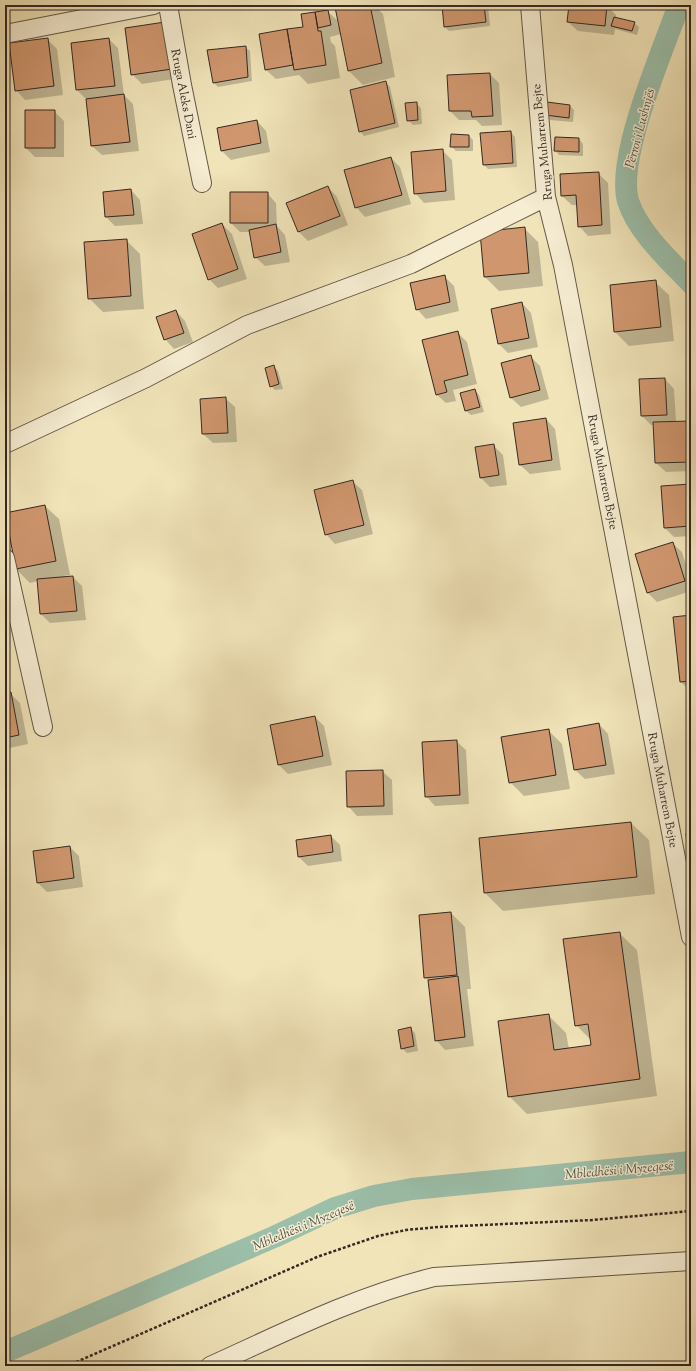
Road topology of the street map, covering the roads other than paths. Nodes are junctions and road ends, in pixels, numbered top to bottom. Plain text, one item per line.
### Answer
1 (154, 5) edge
2 (168, 5) edge
3 (530, 5) edge
4 (5, 34) edge
5 (202, 183) dead end
6 (546, 197) junction
7 (5, 444) edge
8 (5, 558) edge
9 (43, 726) dead end
10 (691, 937) edge
11 (691, 1261) edge
12 (210, 1366) edge

1 - 4 street
2 - 5 street, Rruga Aleks Dani
3 - 6 street, Rruga Muharrem Bejte
6 - 7 street
6 - 10 street, Rruga Muharrem Bejte
8 - 9 street
11 - 12 street

